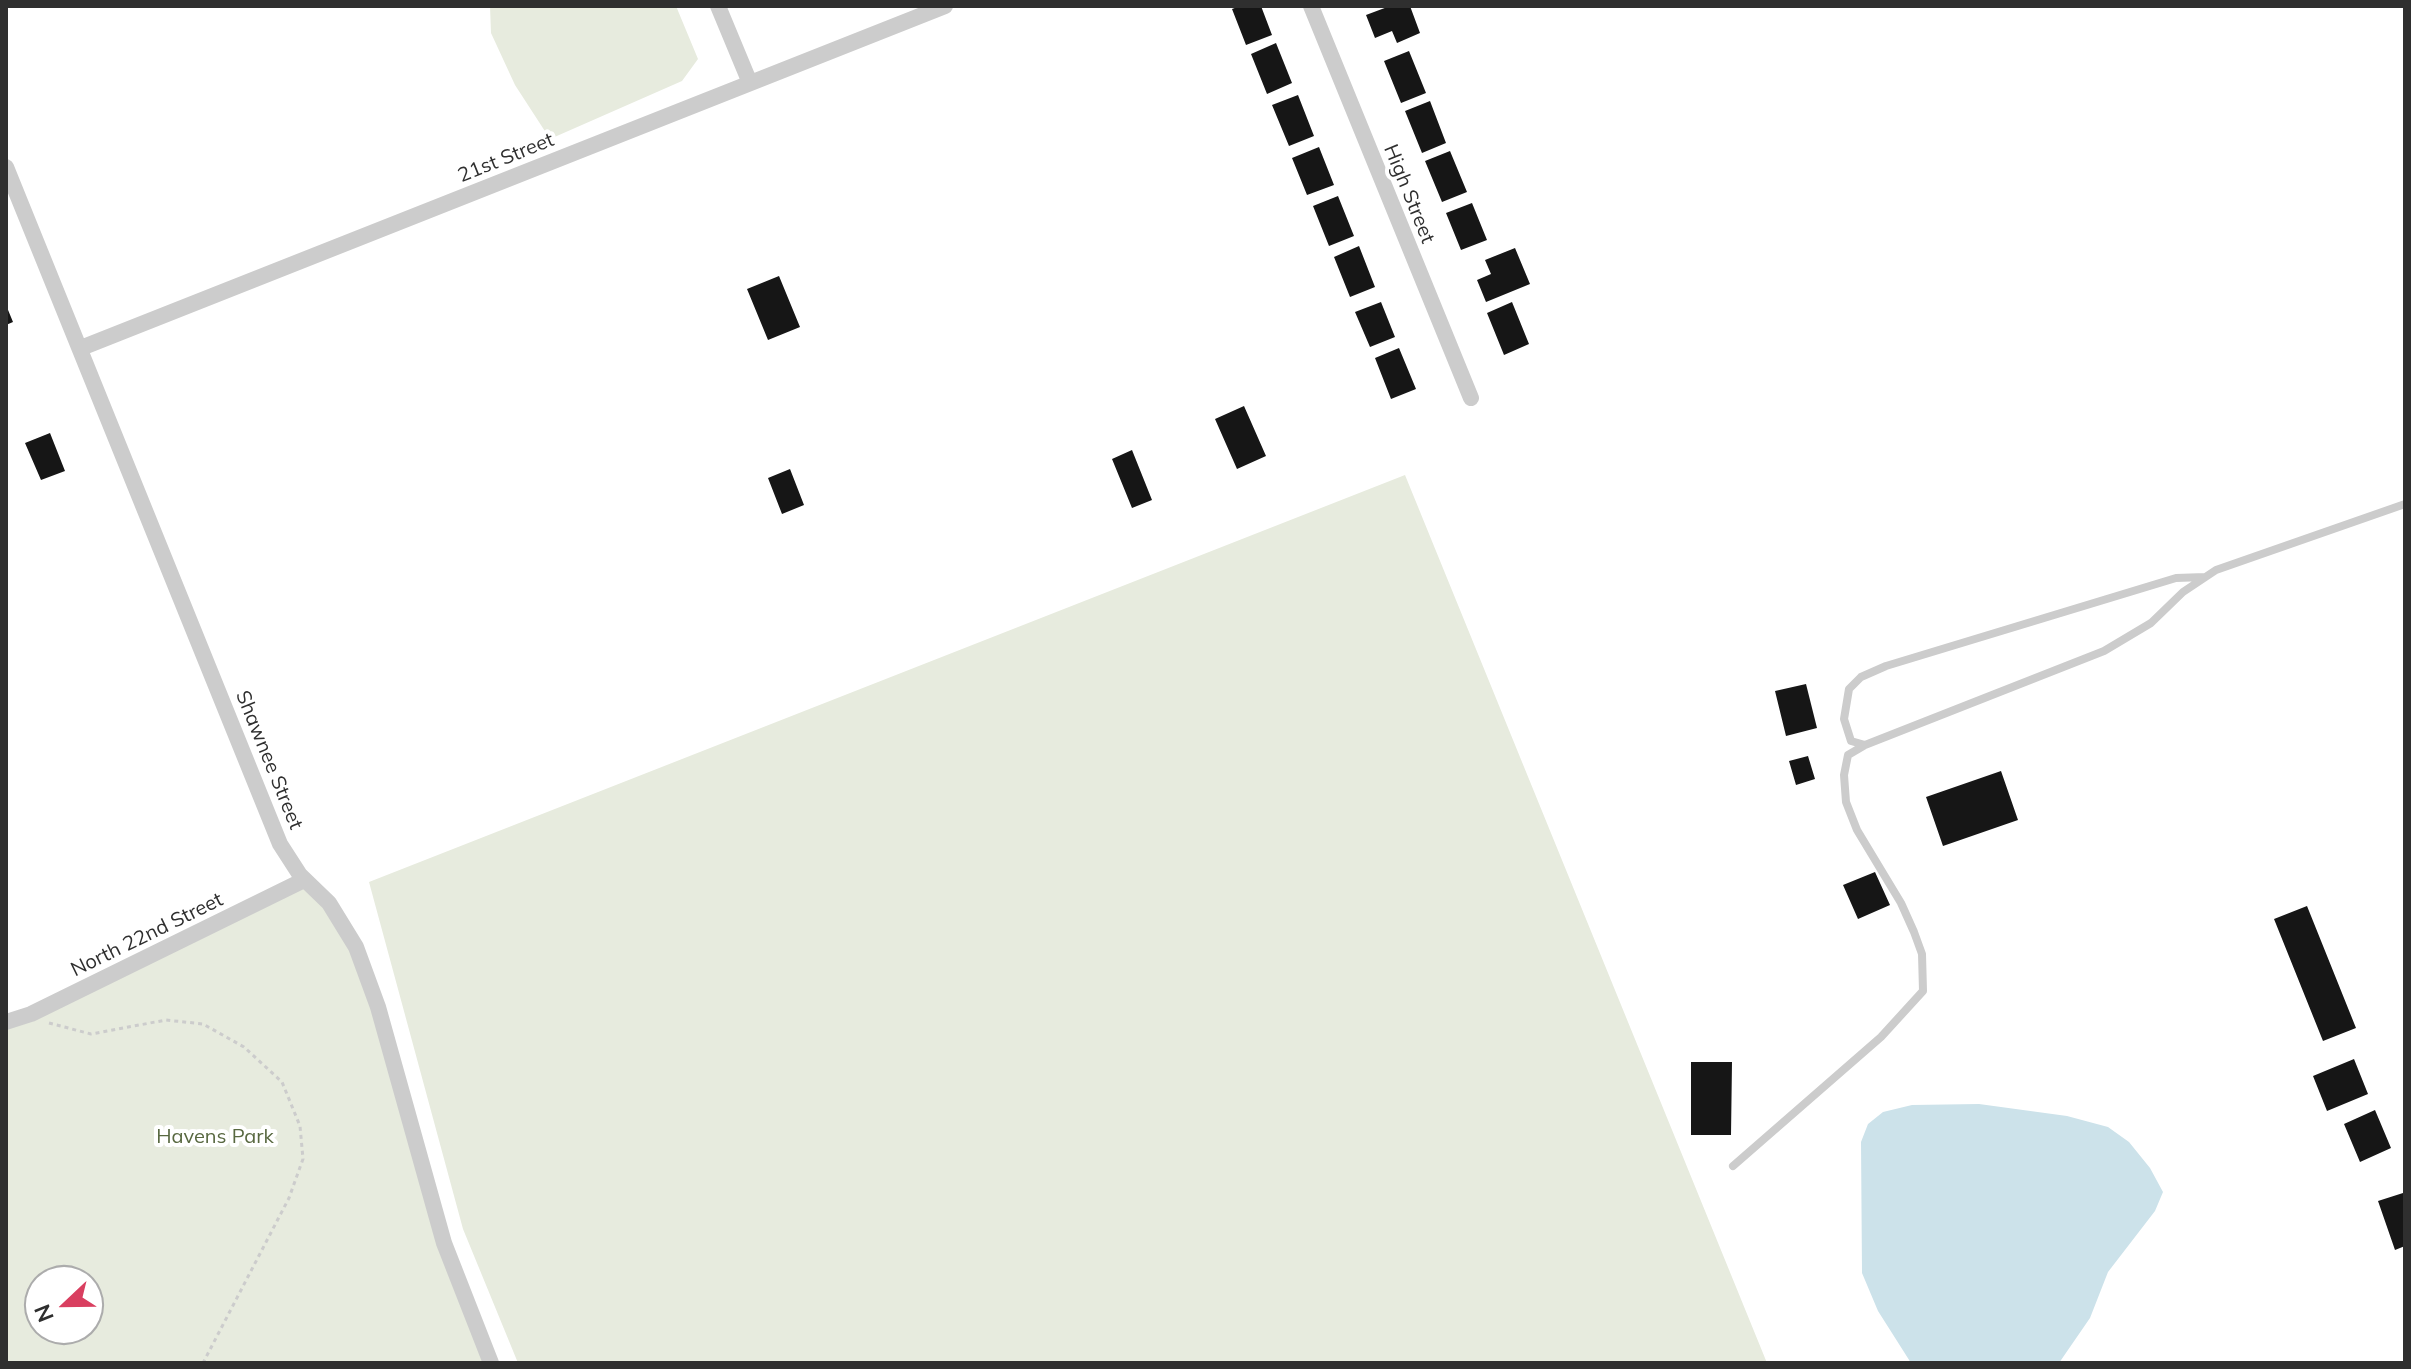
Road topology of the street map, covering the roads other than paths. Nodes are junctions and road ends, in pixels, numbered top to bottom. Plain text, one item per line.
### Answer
1 (718, 6) edge
2 (945, 6) edge
3 (1311, 6) edge
4 (750, 83) junction
5 (6, 167) edge
6 (81, 348) junction
7 (1471, 398) dead end
8 (2405, 504) edge
9 (2205, 577) junction
10 (1865, 745) junction
11 (304, 880) junction
12 (6, 1022) edge
13 (1733, 1166) dead end
14 (491, 1363) edge

1 - 4 street
2 - 4 street, 21st Street
3 - 7 street, High Street
4 - 6 street, 21st Street
5 - 6 street, Shawnee Street
6 - 11 street, Shawnee Street
8 - 9 lane
9 - 10 lane
9 - 10 lane
10 - 13 lane
11 - 12 street, North 22nd Street
11 - 14 street, Shawnee Street

